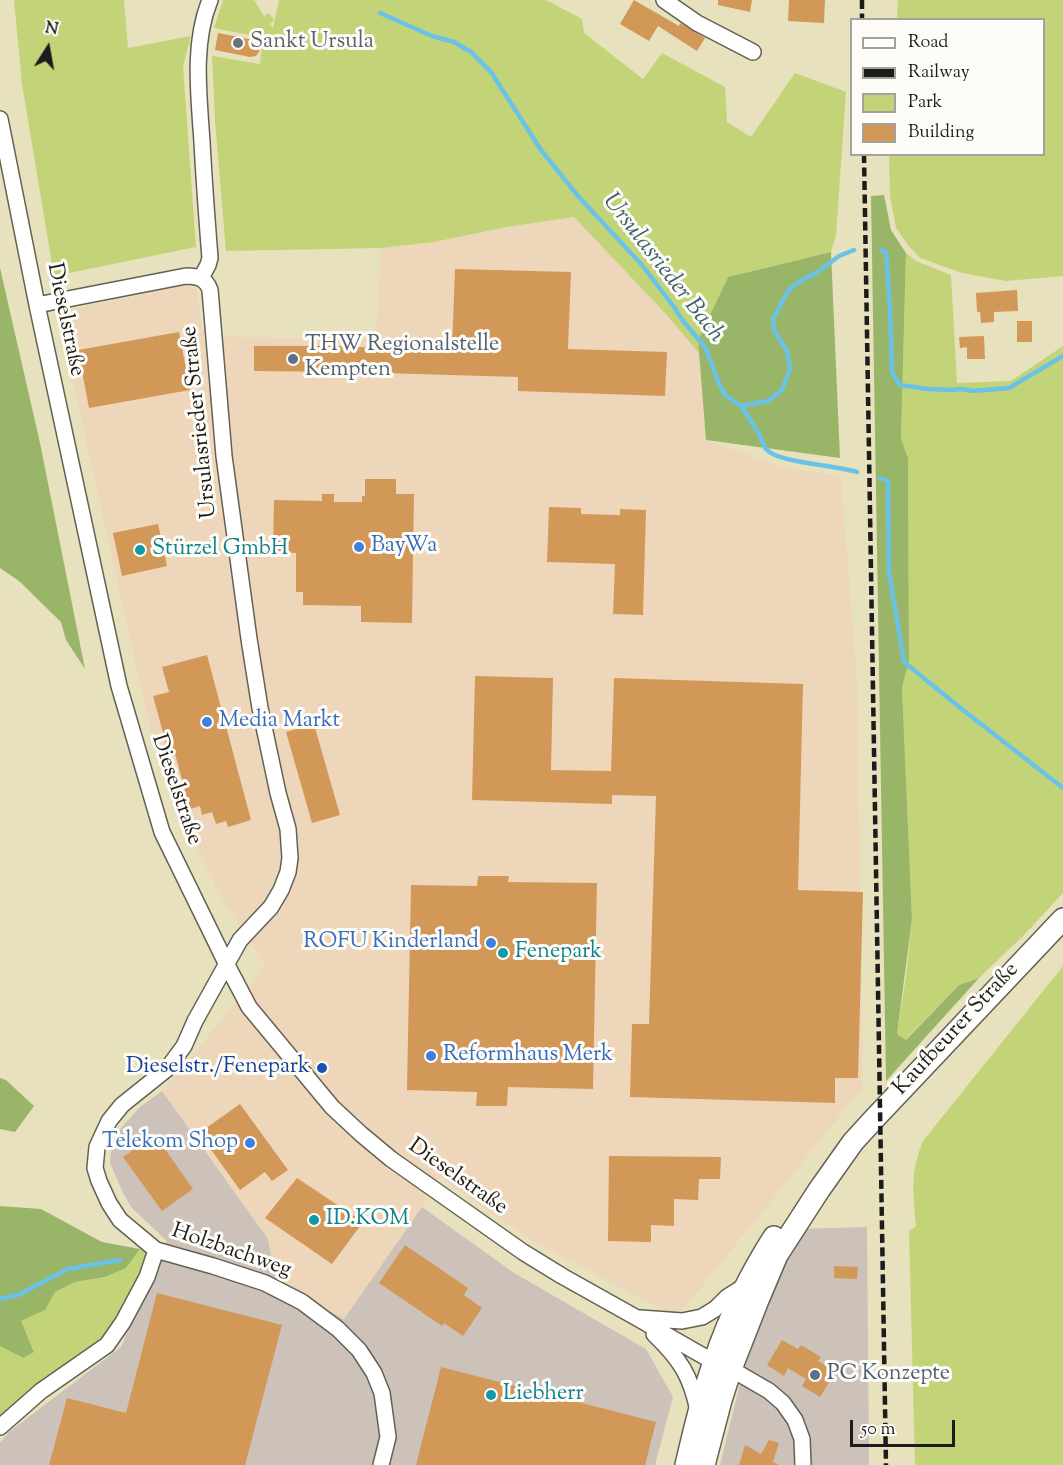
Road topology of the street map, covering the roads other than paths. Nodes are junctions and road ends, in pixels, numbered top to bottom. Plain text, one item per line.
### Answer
1 (210, 0) edge
2 (664, 0) edge
3 (753, 52) dead end
4 (0, 118) edge
5 (201, 278) junction
6 (37, 305) junction
7 (1063, 919) edge
8 (227, 965) junction
9 (853, 1142) junction
10 (156, 1250) junction
11 (746, 1285) junction
12 (637, 1318) junction
13 (722, 1365) junction
14 (699, 1414) junction
15 (0, 1427) edge
16 (381, 1465) edge
17 (686, 1465) edge
18 (704, 1465) edge
19 (804, 1465) edge

1 - 5 street
2 - 3 street
4 - 6 street, Dieselstraße
5 - 6 street
5 - 8 street, Ursulasrieder Straße
6 - 8 street, Dieselstraße
7 - 9 main road, Kaufbeurer Straße
8 - 10 street, Holzbachweg
8 - 12 street, Dieselstraße
9 - 11 main road, Kaufbeurer Straße
9 - 13 main road, Kaufbeurer Straße
10 - 15 street
10 - 16 street, Holzbachweg
11 - 12 street, Dieselstraße
11 - 13 main road, Kaufbeurer Straße
12 - 13 street, Dieselstraße
12 - 14 street, Dieselstraße
13 - 14 main road, Kaufbeurer Straße
13 - 18 main road, Kaufbeurer Straße
13 - 19 street, Dieselstraße
14 - 17 main road, Kaufbeurer Straße

